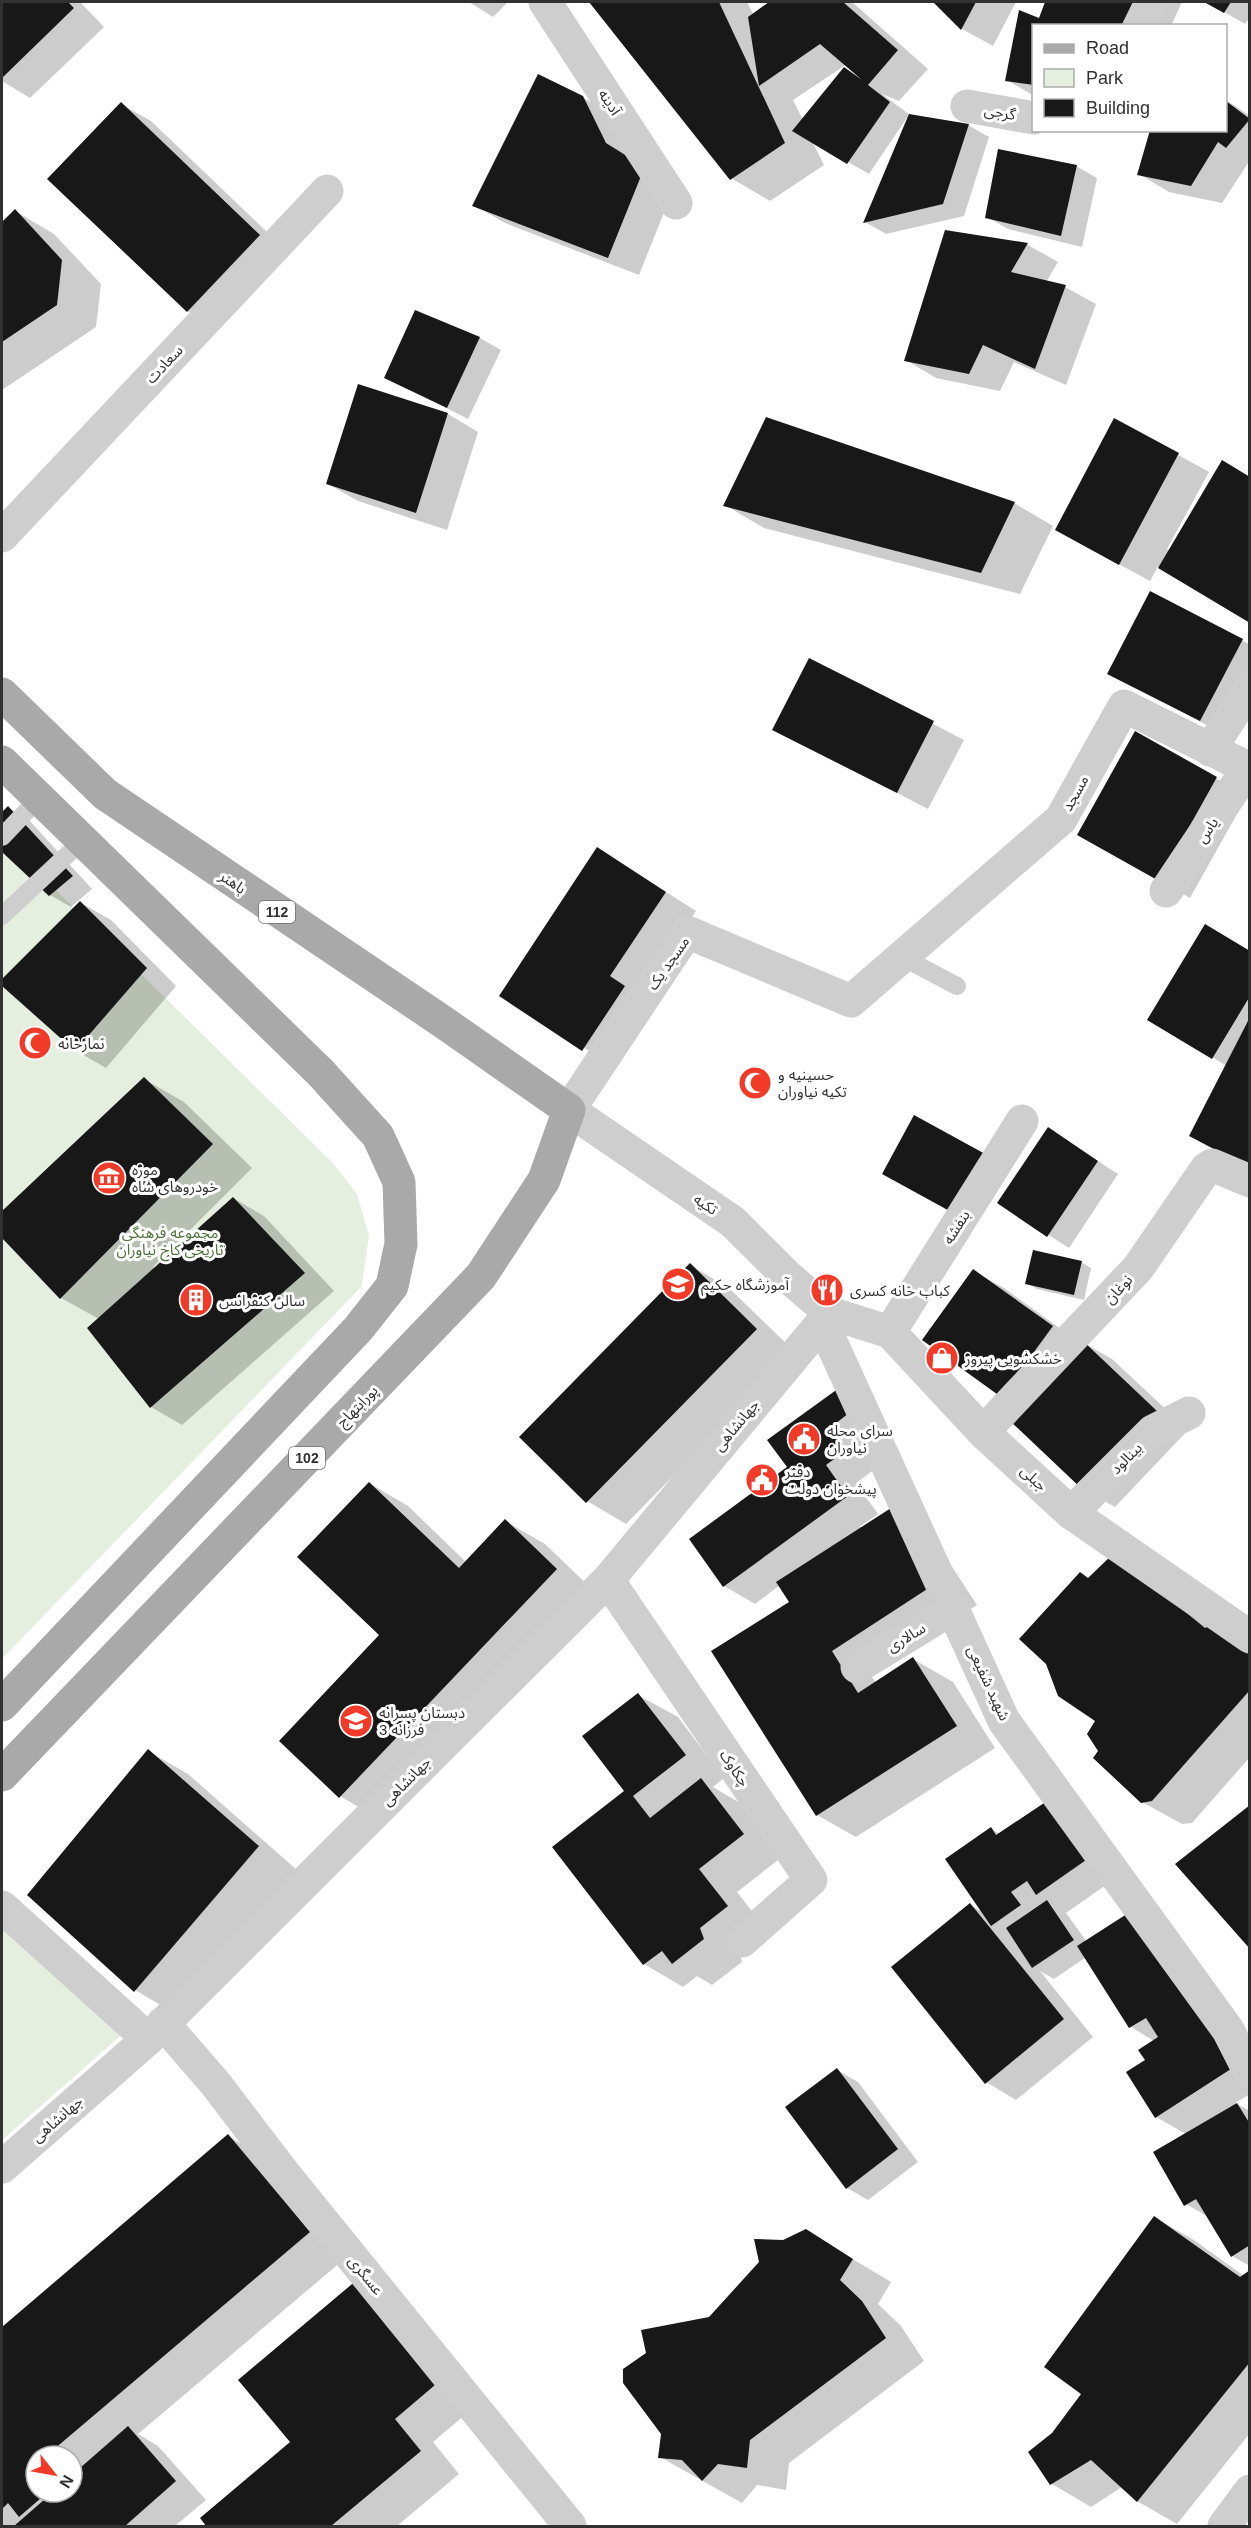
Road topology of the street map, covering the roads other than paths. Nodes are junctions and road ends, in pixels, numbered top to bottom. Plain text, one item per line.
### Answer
1 (545, 2) edge
2 (1151, 2) edge
3 (1141, 24) edge
4 (967, 106) dead end
5 (1032, 118) edge
6 (327, 192) dead end
7 (676, 203) dead end
8 (2, 536) edge
9 (1250, 687) edge
10 (2, 694) edge
11 (1210, 750) junction
12 (2, 762) edge
13 (1249, 769) edge
14 (39, 798) junction
15 (2, 837) edge
16 (82, 841) junction
17 (1166, 891) dead end
18 (2, 916) edge
19 (903, 957) junction
20 (957, 986) dead end
21 (851, 1001) joint
22 (569, 1110) junction
23 (1022, 1121) dead end
24 (1250, 1181) edge
25 (826, 1317) junction
26 (890, 1332) junction
27 (1189, 1413) dead end
28 (983, 1432) junction
29 (1071, 1513) junction
30 (608, 1580) junction
31 (955, 1607) junction
32 (1250, 1637) edge
33 (857, 1667) dead end
34 (2, 1705) edge
35 (2, 1775) edge
36 (2, 1906) edge
37 (742, 1941) dead end
38 (156, 2031) junction
39 (1250, 2073) edge
40 (2, 2167) edge
41 (1250, 2491) edge
42 (570, 2526) edge
43 (1224, 2526) edge

1 - 7 street, آدینه
2 - 3 street
4 - 5 street, گرجی
6 - 8 street, سعادت
9 - 11 street
10 - 22 main road, باهنر / 112
11 - 13 street, یاس
11 - 19 street, مسجد
12 - 14 main road
13 - 17 street, یاس
14 - 15 lane
14 - 16 main road
16 - 18 lane
16 - 34 main road
19 - 20 lane
19 - 21 street, مسجد
21 - 22 street, مسجد یک
22 - 25 street, تکیه
22 - 35 main road, پورابتهاج / 102
23 - 26 street, بنفشه
24 - 28 street, نوغان
25 - 26 street, جبلی
25 - 30 street, جهانشاهی
25 - 31 street, شهید شفیعی
26 - 28 street, جبلی
27 - 29 street, بینالود
28 - 29 street, جبلی
29 - 32 street, جبلی
30 - 37 street, چکاوک
30 - 38 street, جهانشاهی
31 - 33 street, سالاری
31 - 39 street, شهید شفیعی
36 - 38 street, عسگری
38 - 40 street, جهانشاهی
38 - 42 street, عسگری
41 - 43 street

